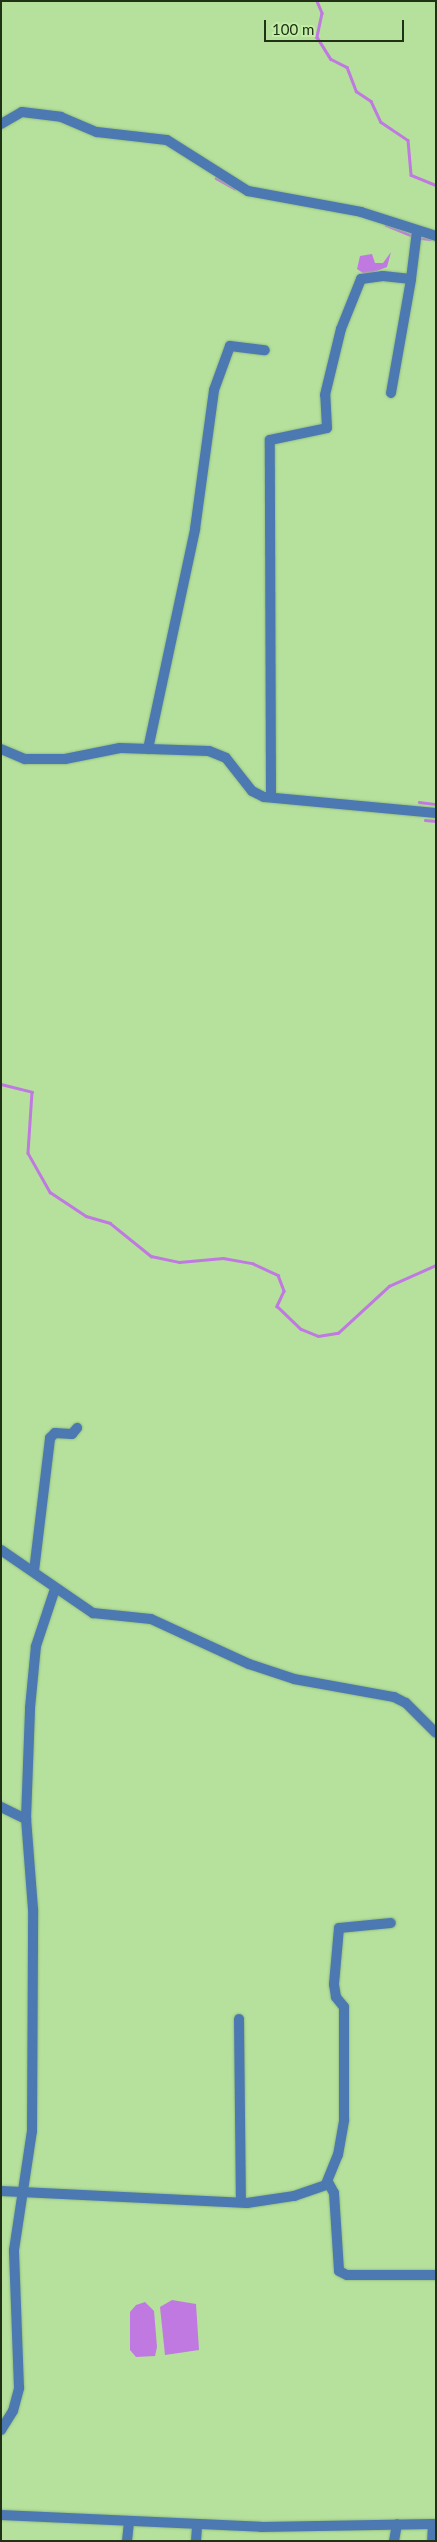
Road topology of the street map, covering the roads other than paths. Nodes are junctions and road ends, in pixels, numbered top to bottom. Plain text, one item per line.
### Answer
1 (1, 124) edge
2 (416, 231) junction
3 (436, 236) edge
4 (411, 279) junction
5 (264, 350) dead end
6 (392, 393) dead end
7 (1, 749) edge
8 (148, 749) junction
9 (271, 797) junction
10 (436, 813) edge
11 (78, 1428) dead end
12 (1, 1550) edge
13 (34, 1571) junction
14 (55, 1589) junction
15 (436, 1733) edge
16 (1, 1806) edge
17 (26, 1819) junction
18 (390, 1923) dead end
19 (239, 2019) dead end
20 (326, 2184) junction
21 (1, 2191) edge
22 (25, 2194) junction
23 (241, 2202) junction
24 (436, 2274) edge
25 (1, 2430) edge
26 (1, 2514) edge
27 (129, 2522) junction
28 (396, 2524) junction
29 (197, 2526) junction
30 (127, 2541) edge
31 (196, 2541) edge
32 (394, 2541) edge
33 (432, 2541) edge

1 - 2 street
2 - 3 street
2 - 4 street
4 - 6 street
4 - 9 street
5 - 8 street
7 - 8 street
8 - 9 street
9 - 10 street
11 - 13 street
12 - 13 street
13 - 14 street
14 - 15 street
14 - 17 street
16 - 17 street
17 - 22 street
18 - 20 street
19 - 23 street
20 - 23 street
20 - 24 street
21 - 22 street
22 - 23 street
22 - 25 street
26 - 27 street
27 - 29 street
27 - 30 street
28 - 29 street
28 - 32 street
28 - 33 street
29 - 31 street

